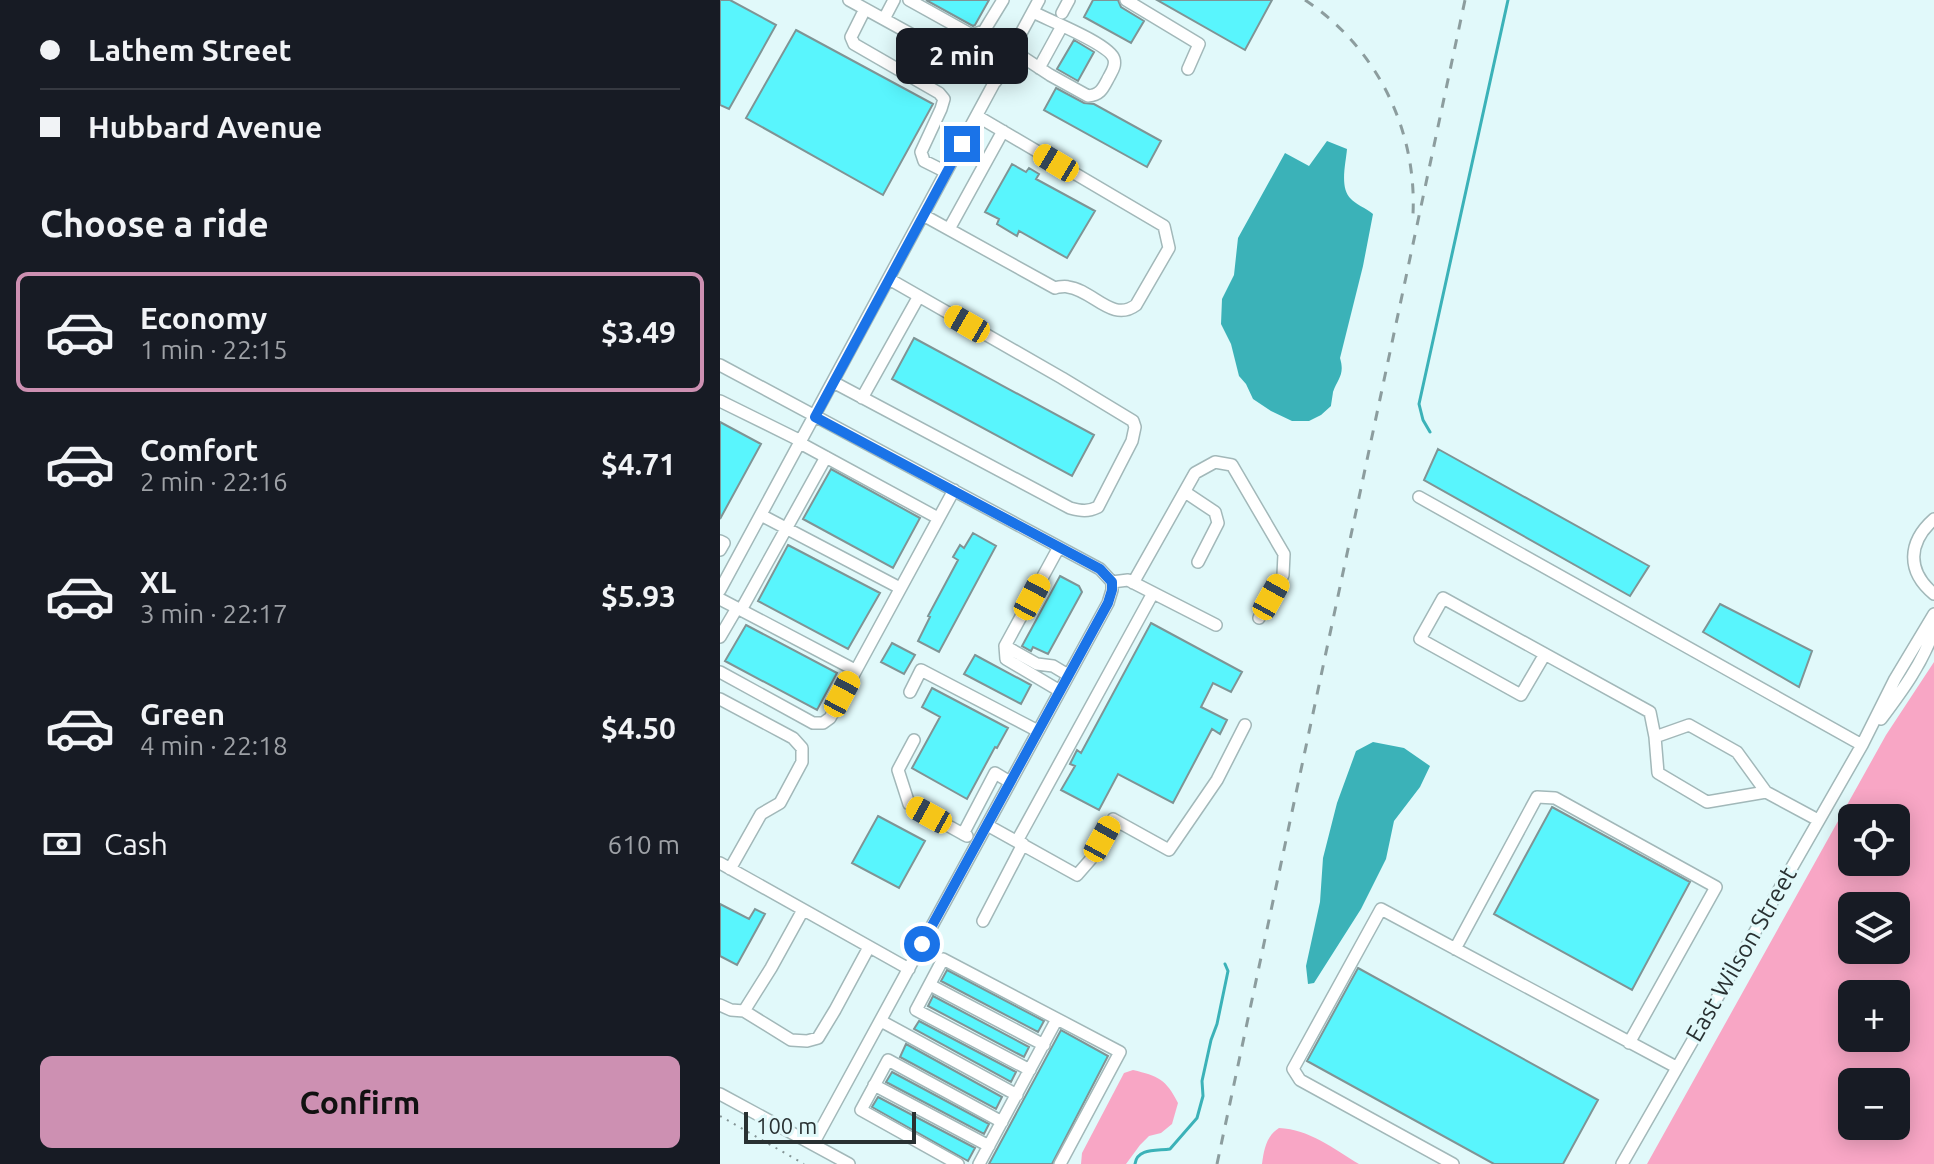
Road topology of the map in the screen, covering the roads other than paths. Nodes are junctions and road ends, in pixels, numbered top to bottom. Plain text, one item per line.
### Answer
1 (849, 0) edge
2 (894, 0) edge
3 (909, 0) edge
4 (1003, 0) edge
5 (1039, 0) edge
6 (1069, 0) edge
7 (1126, 0) edge
8 (865, 9) junction
9 (1033, 12) junction
10 (1062, 13) dead end
11 (884, 19) junction
12 (1062, 26) junction
13 (1012, 50) junction
14 (1039, 68) junction
15 (1188, 69) dead end
16 (996, 81) junction
17 (977, 116) junction
18 (1003, 131) junction
19 (946, 172) junction
20 (923, 215) junction
21 (949, 229) junction
22 (889, 279) junction
23 (919, 296) junction
24 (720, 365) edge
25 (833, 382) junction
26 (862, 398) junction
27 (720, 401) edge
28 (815, 417) junction
29 (801, 442) junction
30 (826, 457) junction
31 (954, 490) junction
32 (1185, 492) junction
33 (1419, 497) dead end
34 (761, 515) junction
35 (938, 518) junction
36 (1934, 519) edge
37 (786, 529) junction
38 (720, 541) edge
39 (1059, 547) junction
40 (720, 550) edge
41 (1198, 562) dead end
42 (724, 575) edge
43 (1112, 582) junction
44 (1133, 583) junction
45 (900, 588) junction
46 (720, 590) edge
47 (1153, 593) junction
48 (1934, 594) edge
49 (720, 599) edge
50 (739, 609) junction
51 (1934, 614) edge
52 (1259, 618) dead end
53 (1216, 625) dead end
54 (1934, 630) edge
55 (720, 637) edge
56 (1005, 646) junction
57 (1545, 654) junction
58 (855, 670) junction
59 (720, 672) edge
60 (1068, 675) junction
61 (1060, 691) junction
62 (910, 692) dead end
63 (720, 699) edge
64 (1245, 725) dead end
65 (1038, 731) junction
66 (1655, 737) junction
67 (914, 740) dead end
68 (1862, 745) junction
69 (1010, 782) junction
70 (1766, 792) junction
71 (1818, 820) junction
72 (987, 825) junction
73 (963, 834) junction
74 (978, 842) junction
75 (1020, 842) junction
76 (725, 866) edge
77 (803, 910) junction
78 (983, 921) dead end
79 (869, 947) junction
80 (1455, 949) junction
81 (909, 969) junction
82 (930, 985) junction
83 (720, 1005) edge
84 (744, 1011) junction
85 (1057, 1019) junction
86 (881, 1021) junction
87 (1629, 1043) junction
88 (1044, 1045) junction
89 (1676, 1067) junction
90 (1030, 1070) junction
91 (874, 1085) junction
92 (720, 1094) edge
93 (1017, 1095) junction
94 (1002, 1122) junction
95 (813, 1144) junction
96 (989, 1146) junction
97 (849, 1164) edge
98 (958, 1164) edge
99 (979, 1164) edge
100 (1060, 1164) edge
101 (1453, 1164) edge
102 (1622, 1164) edge

1 - 8 street
2 - 11 street
3 - 4 street
5 - 9 street
6 - 10 street
7 - 15 street
8 - 11 street
8 - 19 street
9 - 12 street
9 - 13 street
11 - 16 street
12 - 14 street
12 - 14 street
13 - 14 street
13 - 16 street
16 - 17 street
17 - 18 street
17 - 19 street
18 - 21 street
18 - 21 street
19 - 20 street
20 - 21 street
20 - 22 street
22 - 23 street
22 - 25 street
23 - 26 street
23 - 26 street
24 - 28 street
25 - 26 street
25 - 28 street
27 - 29 street
28 - 29 street
28 - 31 street
29 - 30 street
29 - 34 street
30 - 35 street
30 - 37 street
31 - 35 street
31 - 39 street
32 - 41 street
32 - 44 street
32 - 52 street
33 - 68 street
34 - 37 street
34 - 42 street
35 - 45 street
36 - 48 street
37 - 45 street
37 - 50 street
38 - 40 street
39 - 43 street
39 - 56 street
42 - 46 street
43 - 44 street
43 - 60 street
44 - 47 street
45 - 58 street
47 - 53 street
47 - 75 street
49 - 50 street
50 - 55 street
50 - 58 street
51 - 68 street
54 - 68 street
56 - 60 street
56 - 61 street
57 - 57 street
57 - 66 street
58 - 59 street
60 - 61 street
61 - 65 street
62 - 65 street
63 - 76 street
64 - 75 street
65 - 69 street
66 - 70 street
66 - 70 street
67 - 73 street
68 - 71 street, East Wilson Street
69 - 72 street
69 - 73 street
70 - 71 street
71 - 89 street, East Wilson Street
72 - 74 street
72 - 75 street
73 - 74 street
74 - 81 street
75 - 78 street
76 - 77 street
77 - 79 street
77 - 84 street
79 - 81 street
79 - 84 street
80 - 87 street
80 - 87 street
80 - 101 street
81 - 86 street
82 - 85 street
82 - 88 street
82 - 90 street
83 - 84 street
85 - 88 street
85 - 100 street
86 - 93 street
86 - 95 street
87 - 89 street
88 - 90 street
89 - 102 street, East Wilson Street
90 - 93 street
91 - 94 street
91 - 96 street
91 - 98 street
92 - 95 street
93 - 94 street
94 - 96 street
95 - 97 street
96 - 99 street

